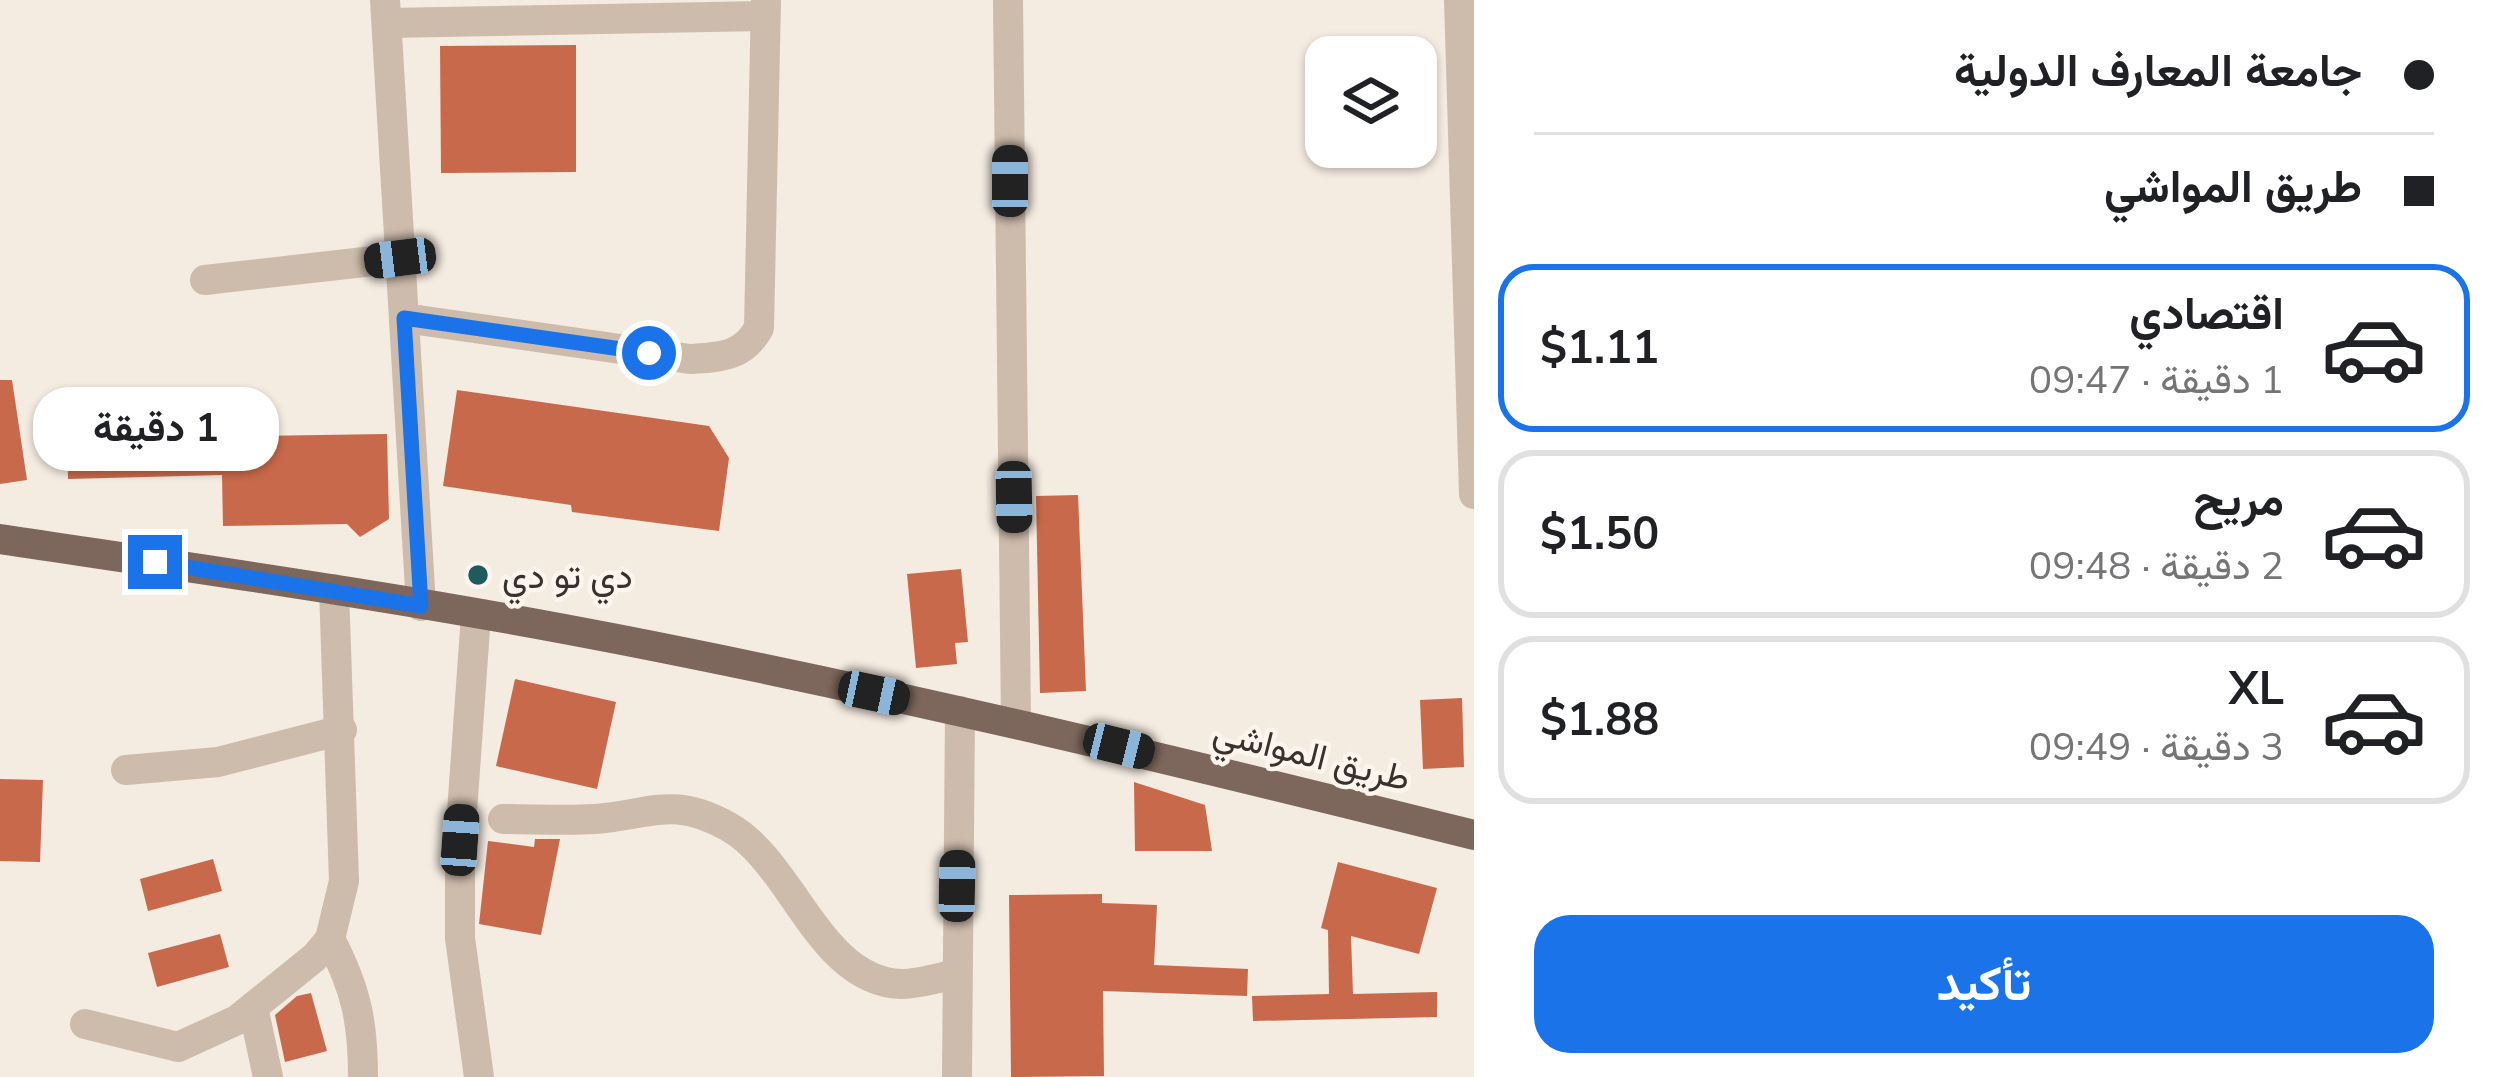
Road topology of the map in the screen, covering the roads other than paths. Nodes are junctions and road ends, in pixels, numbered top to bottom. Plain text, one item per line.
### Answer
1 (1008, 0) edge
2 (1459, 0) edge
3 (765, 8) edge
4 (386, 12) edge
5 (400, 258) junction
6 (205, 280) dead end
7 (404, 318) junction
8 (1474, 494) edge
9 (0, 538) edge
10 (334, 589) junction
11 (421, 606) junction
12 (476, 615) junction
13 (960, 711) junction
14 (1016, 723) junction
15 (342, 730) junction
16 (127, 770) dead end
17 (503, 819) dead end
18 (1474, 835) edge
19 (330, 939) junction
20 (956, 974) junction
21 (253, 1007) junction
22 (86, 1024) dead end
23 (268, 1077) edge
24 (363, 1077) edge
25 (479, 1077) edge
26 (956, 1077) edge

1 - 14 street
2 - 8 street
3 - 4 street
3 - 7 street
4 - 5 street
5 - 6 street
5 - 7 street
7 - 11 street
9 - 10 main road, طريق المواشي
10 - 11 main road, طريق المواشي
10 - 15 street
11 - 12 main road, طريق المواشي
12 - 13 main road, طريق المواشي
12 - 25 street
13 - 14 main road, طريق المواشي
13 - 20 street
14 - 18 main road, طريق المواشي
15 - 16 street
15 - 19 street
17 - 20 street
19 - 21 street
19 - 24 street
20 - 26 street
21 - 22 street
21 - 23 street

